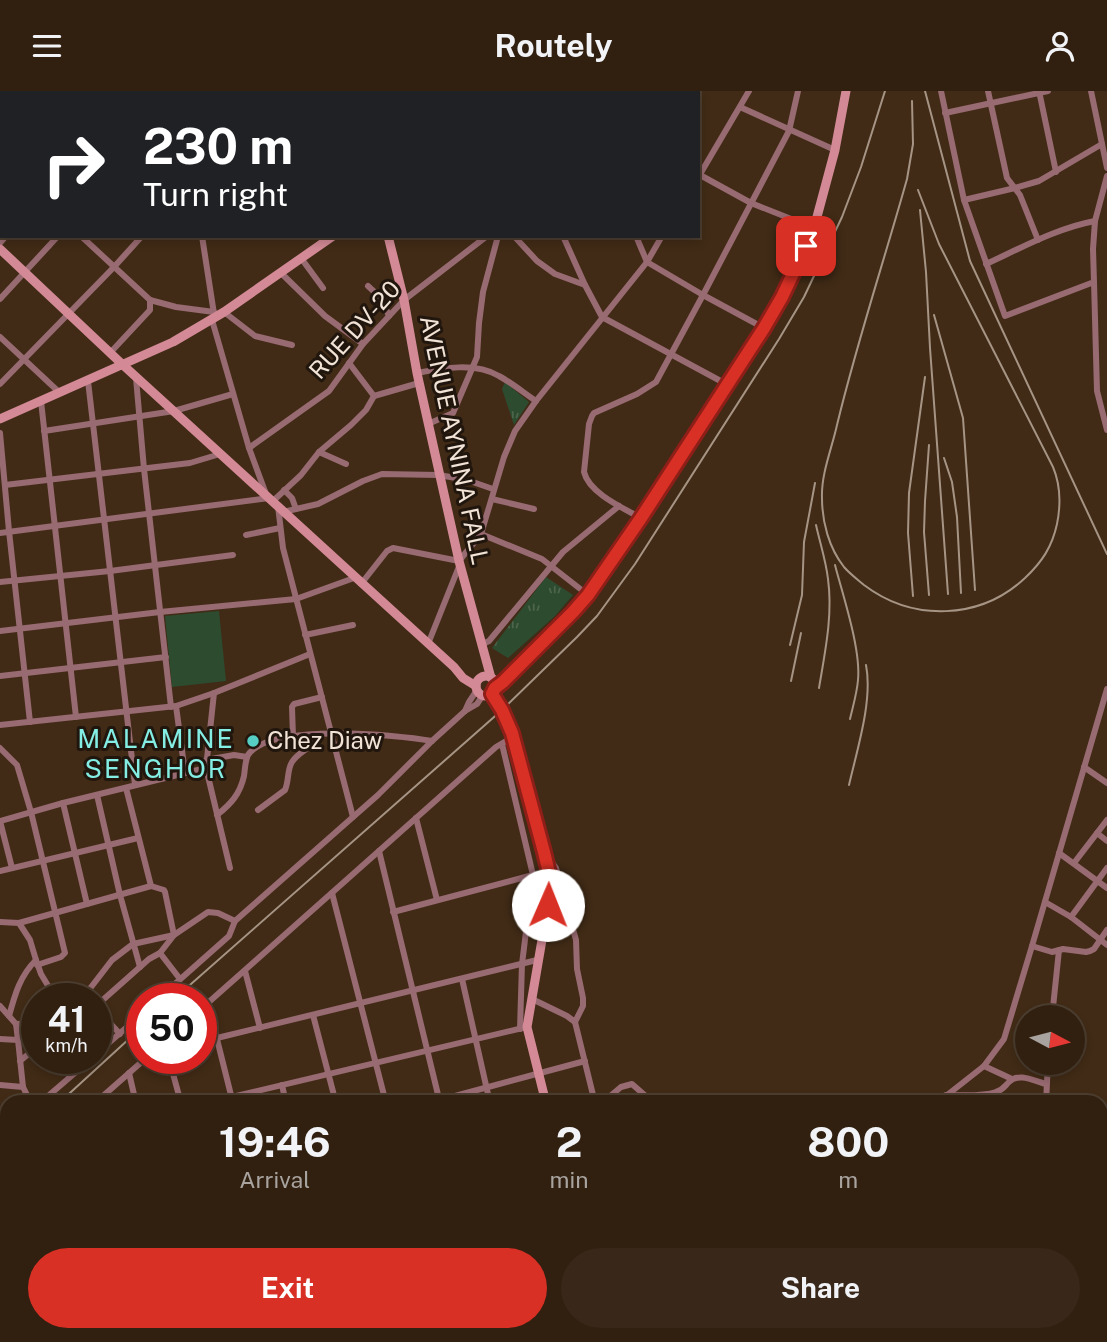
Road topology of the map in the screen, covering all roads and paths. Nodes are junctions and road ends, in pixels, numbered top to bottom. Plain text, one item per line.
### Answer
1 (749, 91) edge
2 (798, 91) edge
3 (846, 91) edge
4 (941, 91) edge
5 (988, 91) edge
6 (1048, 91) edge
7 (1091, 91) edge
8 (1039, 92) edge
9 (990, 103) junction
10 (740, 107) junction
11 (945, 113) junction
12 (789, 131) junction
13 (1102, 144) junction
14 (835, 150) junction
15 (1107, 168) edge
16 (1056, 172) junction
17 (700, 173) edge
18 (700, 176) edge
19 (1107, 176) edge
20 (1016, 188) junction
21 (964, 200) junction
22 (751, 203) junction
23 (1095, 221) junction
24 (814, 228) junction
25 (56, 238) edge
26 (83, 238) edge
27 (140, 238) edge
28 (202, 238) edge
29 (330, 238) edge
30 (388, 238) edge
31 (484, 238) edge
32 (497, 238) edge
33 (516, 238) edge
34 (564, 238) edge
35 (637, 238) edge
36 (661, 238) edge
37 (1038, 240) junction
38 (0, 249) edge
39 (301, 258) junction
40 (647, 262) junction
41 (986, 264) junction
42 (114, 267) junction
43 (26, 272) junction
44 (280, 272) junction
45 (1094, 282) junction
46 (585, 285) junction
47 (368, 286) dead end
48 (323, 288) dead end
49 (703, 295) junction
50 (0, 299) edge
51 (150, 300) junction
52 (404, 300) junction
53 (68, 314) junction
54 (216, 315) junction
55 (389, 316) junction
56 (602, 317) junction
57 (764, 328) junction
58 (0, 337) edge
59 (363, 344) junction
60 (292, 345) dead end
61 (110, 353) junction
62 (670, 354) junction
63 (24, 359) junction
64 (349, 363) junction
65 (122, 365) junction
66 (474, 368) junction
67 (136, 377) junction
68 (418, 378) junction
69 (88, 381) junction
70 (0, 384) edge
71 (727, 385) junction
72 (60, 393) junction
73 (233, 394) junction
74 (374, 397) junction
75 (41, 401) junction
76 (536, 401) junction
77 (174, 411) junction
78 (140, 417) junction
79 (0, 419) edge
80 (93, 423) junction
81 (428, 423) junction
82 (1107, 430) edge
83 (44, 431) junction
84 (0, 433) edge
85 (249, 447) junction
86 (319, 452) junction
87 (220, 454) junction
88 (346, 464) dead end
89 (144, 469) junction
90 (99, 473) junction
91 (439, 475) junction
92 (50, 479) junction
93 (5, 485) junction
94 (493, 489) junction
95 (284, 490) junction
96 (492, 499) junction
97 (274, 502) junction
98 (619, 506) junction
99 (296, 509) junction
100 (534, 509) dead end
101 (149, 513) junction
102 (641, 518) junction
103 (104, 519) junction
104 (55, 526) junction
105 (280, 528) junction
106 (9, 531) junction
107 (0, 533) edge
108 (481, 534) junction
109 (246, 535) dead end
110 (233, 555) dead end
111 (459, 562) junction
112 (155, 566) junction
113 (552, 566) junction
114 (110, 571) junction
115 (61, 577) junction
116 (15, 580) junction
117 (358, 581) junction
118 (0, 582) edge
119 (588, 595) junction
120 (296, 599) junction
121 (160, 612) junction
122 (115, 617) junction
123 (66, 623) junction
124 (353, 625) dead end
125 (20, 629) junction
126 (0, 631) edge
127 (305, 635) junction
128 (428, 644) junction
129 (482, 648) junction
130 (310, 654) junction
131 (166, 657) junction
132 (120, 662) junction
133 (71, 668) junction
134 (25, 673) junction
135 (0, 676) edge
136 (485, 685) junction
137 (1107, 689) edge
138 (214, 693) junction
139 (322, 697) junction
140 (1106, 702) edge
141 (174, 706) junction
142 (126, 712) junction
143 (76, 717) junction
144 (30, 722) junction
145 (0, 725) edge
146 (332, 733) junction
147 (321, 734) junction
148 (293, 737) junction
149 (513, 737) junction
150 (432, 741) junction
151 (502, 744) junction
152 (0, 748) edge
153 (247, 757) junction
154 (206, 764) junction
155 (1084, 767) junction
156 (185, 773) junction
157 (1107, 783) edge
158 (135, 785) junction
159 (126, 788) junction
160 (97, 795) junction
161 (63, 803) junction
162 (258, 810) dead end
163 (31, 812) junction
164 (217, 815) junction
165 (353, 817) junction
166 (416, 818) junction
167 (1107, 820) edge
168 (0, 821) edge
169 (1097, 833) junction
170 (138, 838) junction
171 (1107, 841) edge
172 (108, 846) junction
173 (379, 851) junction
174 (544, 852) junction
175 (75, 853) junction
176 (1059, 853) junction
177 (43, 861) junction
178 (1074, 863) junction
179 (12, 868) junction
180 (230, 868) dead end
181 (1107, 868) edge
182 (0, 871) edge
183 (533, 875) junction
184 (1098, 881) junction
185 (151, 886) junction
186 (1107, 888) edge
187 (332, 893) junction
188 (120, 895) junction
189 (437, 900) junction
190 (1045, 902) junction
191 (88, 904) junction
192 (56, 912) junction
193 (393, 912) junction
194 (1071, 917) junction
195 (235, 921) junction
196 (0, 922) edge
197 (19, 923) junction
198 (1107, 930) edge
199 (174, 935) junction
200 (1100, 940) junction
201 (133, 944) junction
202 (1107, 945) edge
203 (1032, 947) junction
204 (1059, 950) junction
205 (160, 953) junction
206 (537, 960) junction
207 (37, 962) junction
208 (522, 964) junction
209 (140, 967) junction
210 (244, 971) junction
211 (180, 979) junction
212 (462, 979) junction
213 (46, 983) edge
214 (96, 983) edge
215 (176, 983) edge
216 (412, 991) junction
217 (112, 992) edge
218 (217, 995) edge
219 (532, 999) junction
220 (360, 1003) junction
221 (1053, 1005) edge
222 (0, 1006) edge
223 (313, 1015) junction
224 (9, 1016) junction
225 (575, 1022) junction
226 (16, 1024) junction
227 (21, 1024) edge
228 (112, 1025) edge
229 (260, 1028) junction
230 (524, 1028) junction
231 (126, 1029) edge
232 (120, 1034) junction
233 (217, 1038) joint
234 (0, 1039) edge
235 (476, 1039) junction
236 (18, 1040) junction
237 (112, 1041) edge
238 (427, 1051) junction
239 (20, 1061) joint
240 (584, 1061) junction
241 (376, 1063) junction
242 (984, 1066) junction
243 (539, 1073) junction
244 (74, 1074) edge
245 (128, 1074) edge
246 (129, 1074) edge
247 (173, 1074) edge
248 (328, 1074) junction
249 (1046, 1075) edge
250 (1012, 1079) junction
251 (1045, 1084) junction
252 (0, 1085) edge
253 (282, 1085) junction
254 (23, 1087) junction
255 (487, 1088) junction
256 (27, 1095) edge
257 (49, 1095) edge
258 (104, 1095) edge
259 (134, 1095) edge
260 (179, 1095) edge
261 (231, 1095) edge
262 (249, 1095) edge
263 (284, 1095) edge
264 (334, 1095) edge
265 (384, 1095) edge
266 (438, 1095) edge
267 (461, 1095) edge
268 (489, 1095) edge
269 (544, 1095) edge
270 (593, 1095) edge
271 (612, 1095) edge
272 (644, 1095) edge
273 (946, 1095) joint
274 (1045, 1095) edge

1 - 10 street
2 - 12 street
3 - 14 street
4 - 11 street
5 - 9 street
6 - 8 street
7 - 13 street
8 - 9 street
8 - 16 street
9 - 11 street
9 - 20 street
10 - 12 street
10 - 17 street
11 - 21 street
12 - 14 street
12 - 22 street
13 - 15 street
13 - 16 street
14 - 24 street
16 - 20 street
18 - 22 street
19 - 23 street
20 - 21 street
20 - 37 street
21 - 41 street
22 - 24 street
22 - 49 street
23 - 37 street
23 - 45 street
24 - 57 street
25 - 43 street
26 - 42 street
27 - 42 street
28 - 54 street
29 - 39 street
30 - 52 street, AVENUE AYNINA FALL
31 - 52 street, RUE DV-20
32 - 66 street
33 - 46 street
34 - 46 street
35 - 40 street
36 - 40 street
37 - 41 street
38 - 43 street
39 - 44 street
39 - 48 street
40 - 49 street
40 - 56 street
41 - 45 street
42 - 51 street
42 - 53 street
43 - 50 street
43 - 53 street
44 - 54 street
44 - 59 street
45 - 82 street
46 - 56 street
47 - 55 street
49 - 57 street
49 - 62 street
51 - 54 street
51 - 61 street
52 - 55 street, RUE DV-20
52 - 68 street, AVENUE AYNINA FALL
53 - 61 street
53 - 63 street
54 - 60 street
54 - 65 street
54 - 73 street
55 - 59 street, RUE DV-20
56 - 62 street
56 - 76 street
57 - 71 street
58 - 63 street
59 - 64 street, RUE DV-20
61 - 65 street
62 - 71 street
62 - 98 street
63 - 70 street
63 - 72 street
64 - 74 street
64 - 85 street, RUE DV-20
65 - 67 street
65 - 69 street
66 - 68 street
66 - 76 street
66 - 81 street
67 - 77 street
67 - 78 street
68 - 74 street
68 - 81 street, AVENUE AYNINA FALL
69 - 72 street
69 - 80 street
71 - 102 street
72 - 75 street
73 - 77 street
73 - 85 street
74 - 86 street
75 - 79 street
75 - 83 street
76 - 94 street
77 - 78 street
77 - 87 street
78 - 80 street
78 - 89 street
80 - 83 street
80 - 90 street
81 - 91 street, AVENUE AYNINA FALL
83 - 92 street
84 - 93 street
85 - 97 street
86 - 88 street
86 - 95 street
87 - 89 street
87 - 97 street
89 - 90 street
89 - 101 street
90 - 92 street
90 - 103 street
91 - 94 street
91 - 99 street
91 - 111 street, AVENUE AYNINA FALL
92 - 93 street
92 - 104 street
93 - 106 street
94 - 96 street
95 - 97 street
95 - 99 street
96 - 100 street
96 - 108 street
97 - 99 street
97 - 101 street
97 - 105 street
97 - 117 street
98 - 102 street
98 - 113 street
101 - 103 street
101 - 112 street
102 - 119 street
103 - 104 street
103 - 114 street
104 - 106 street
104 - 115 street
105 - 109 street
105 - 120 street
106 - 107 street
106 - 116 street
108 - 111 street
108 - 113 street
110 - 112 street
111 - 117 street
111 - 128 street
111 - 129 street, AVENUE AYNINA FALL
112 - 114 street
112 - 121 street
113 - 119 street
113 - 129 street
114 - 115 street
114 - 122 street
115 - 116 street
115 - 123 street
116 - 118 street
116 - 125 street
117 - 120 street
117 - 128 street
119 - 136 street
120 - 121 street
120 - 127 street
121 - 122 street
121 - 131 street
122 - 123 street
122 - 132 street
123 - 125 street
123 - 133 street
124 - 127 street
125 - 126 street
125 - 134 street
127 - 130 street
128 - 136 street
129 - 136 street, AVENUE AYNINA FALL
130 - 138 street
130 - 139 street
131 - 132 street
131 - 141 street
132 - 133 street
132 - 142 street
133 - 134 street
133 - 143 street
134 - 135 street
134 - 144 street
136 - 149 street, AVENUE AYNINA FALL
136 - 150 street
137 - 140 street
138 - 141 street
138 - 154 street
139 - 146 street
139 - 148 street
140 - 155 street
141 - 142 street
141 - 156 street
142 - 143 street
142 - 158 street
143 - 144 street
144 - 145 street
146 - 147 street
146 - 150 street
146 - 165 street
147 - 148 street
147 - 162 street
148 - 153 street
149 - 151 street
149 - 174 street, AVENUE AYNINA FALL
150 - 165 street
151 - 166 street
151 - 183 street
152 - 163 street
153 - 154 street
153 - 164 street
154 - 156 street
154 - 164 street
155 - 157 street
155 - 176 street
156 - 158 street
158 - 159 street
159 - 160 street
159 - 170 street
160 - 161 street
160 - 172 street
161 - 163 street
161 - 175 street
163 - 168 street
163 - 177 street
164 - 180 street
165 - 195 street
166 - 173 street
166 - 189 street
167 - 169 street
168 - 179 street
169 - 171 street
169 - 178 street
170 - 172 street
170 - 185 street
172 - 175 street
172 - 188 street
173 - 187 street
173 - 193 street
174 - 206 street, AVENUE AYNINA FALL
174 - 225 street
175 - 177 street
175 - 191 street
176 - 178 street
176 - 190 street
177 - 179 street
177 - 192 street
178 - 184 street
179 - 182 street
181 - 184 street
183 - 189 street
183 - 208 street
184 - 186 street
184 - 194 street
185 - 188 street
185 - 199 street
187 - 210 street
187 - 220 street
188 - 191 street
188 - 201 street
189 - 193 street
190 - 194 street
190 - 203 street
191 - 192 street
192 - 197 street
192 - 207 street
193 - 216 street
194 - 200 street
195 - 199 street
195 - 211 street
196 - 197 street
197 - 207 street
198 - 200 street
199 - 201 street
199 - 205 street
200 - 202 street
200 - 204 street
201 - 209 street
201 - 214 street
203 - 204 street
203 - 242 street
204 - 221 street
205 - 209 street
205 - 211 street
206 - 208 street
206 - 219 street, AVENUE AYNINA FALL
207 - 213 street
207 - 224 street
208 - 212 street
208 - 230 street
209 - 217 street
210 - 218 street
210 - 229 street
211 - 215 street
212 - 216 street
212 - 235 street
216 - 220 street
216 - 238 street
219 - 225 street
219 - 230 street, AVENUE AYNINA FALL
220 - 223 street
220 - 241 street
222 - 224 street
223 - 229 street
223 - 248 street
224 - 226 street
225 - 240 street
226 - 227 street
226 - 236 street
228 - 232 street
229 - 233 street
230 - 235 street
230 - 243 street
231 - 232 street
232 - 237 street
233 - 261 street
234 - 236 street
235 - 238 street
235 - 255 street
236 - 239 street
238 - 241 street
238 - 266 street
239 - 254 street
240 - 243 street
240 - 270 street
241 - 248 street
241 - 265 street
242 - 250 street
242 - 273 street
243 - 255 street
243 - 269 street
244 - 257 street
245 - 258 street
246 - 259 street
247 - 260 street
248 - 253 street
248 - 264 street
249 - 251 street
250 - 251 street
250 - 273 street
251 - 274 street
252 - 254 street
253 - 262 street
253 - 263 street
254 - 256 street
255 - 267 street
255 - 268 street
271 - 272 street

